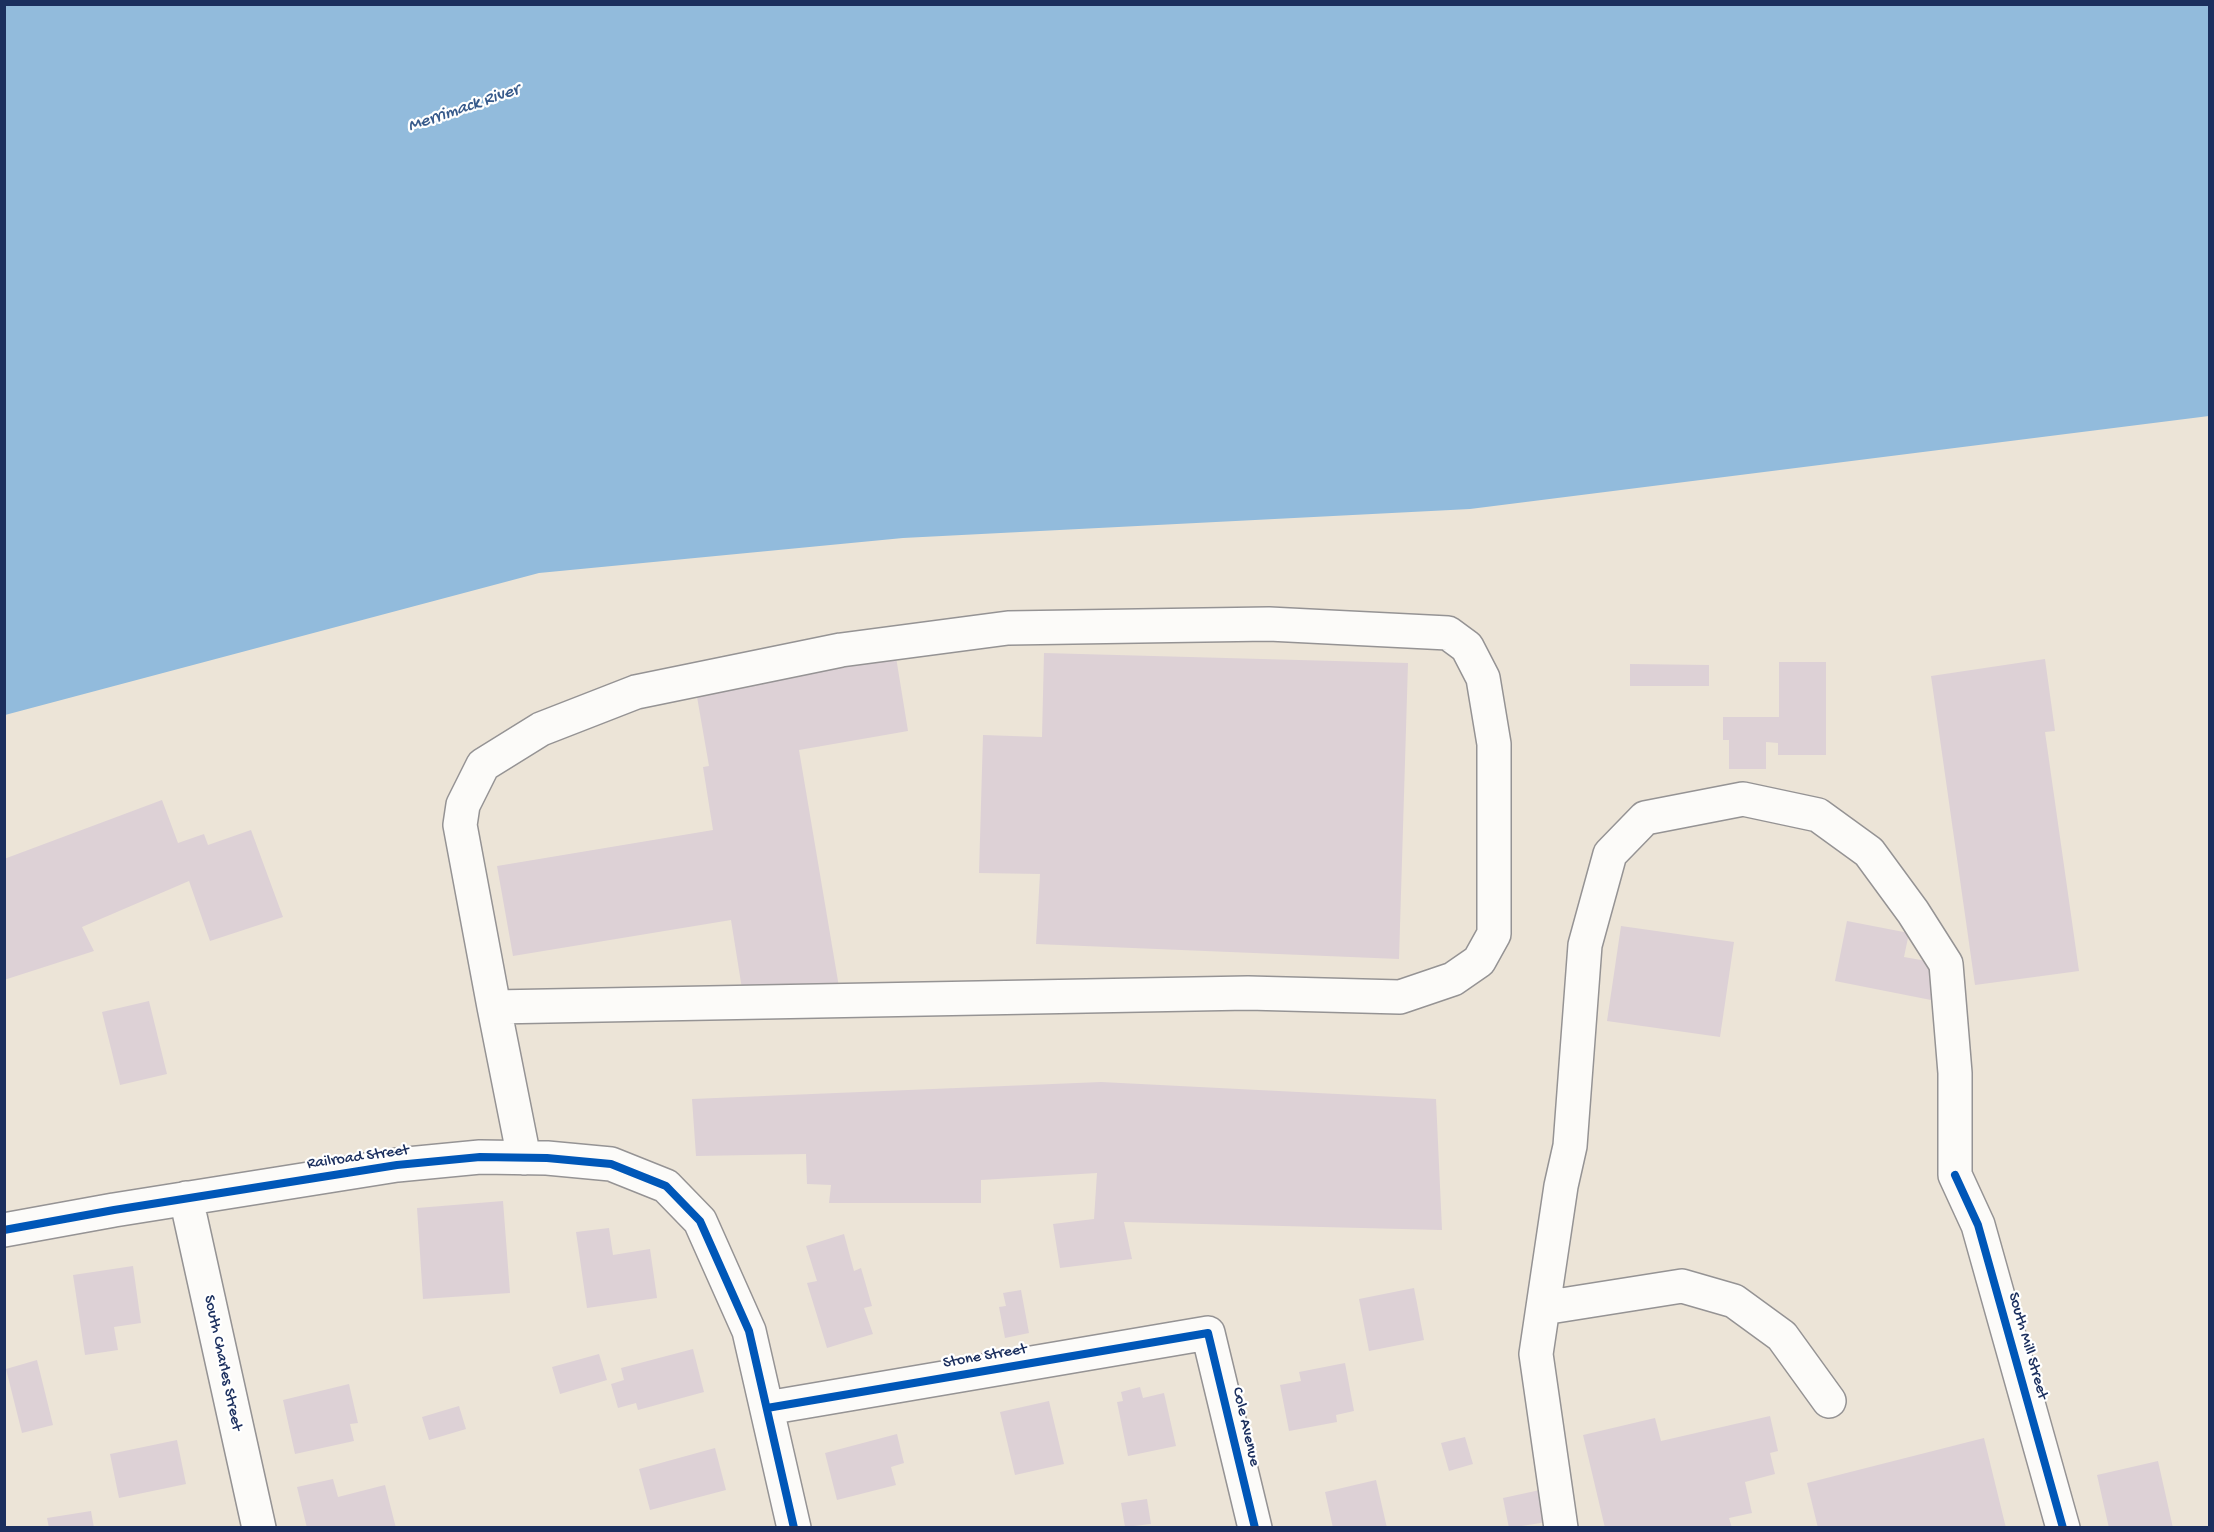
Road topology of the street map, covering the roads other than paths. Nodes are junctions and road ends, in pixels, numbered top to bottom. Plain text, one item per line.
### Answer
1 (494, 1007) junction
2 (524, 1158) junction
3 (186, 1198) junction
4 (4, 1230) edge
5 (1543, 1308) junction
6 (1208, 1333) joint
7 (1829, 1401) dead end
8 (767, 1408) junction
9 (259, 1527) edge
10 (794, 1527) edge
11 (1255, 1527) edge
12 (1561, 1527) edge
13 (2063, 1527) edge

1 - 1 street
1 - 2 street
2 - 3 street, Railroad Street
2 - 8 street, Railroad Street
3 - 4 street, Railroad Street
3 - 9 street, South Charles Street
5 - 7 street
5 - 12 street
5 - 13 street, South Mill Street
6 - 8 street, Stone Street
6 - 11 street, Cole Avenue
8 - 10 street

